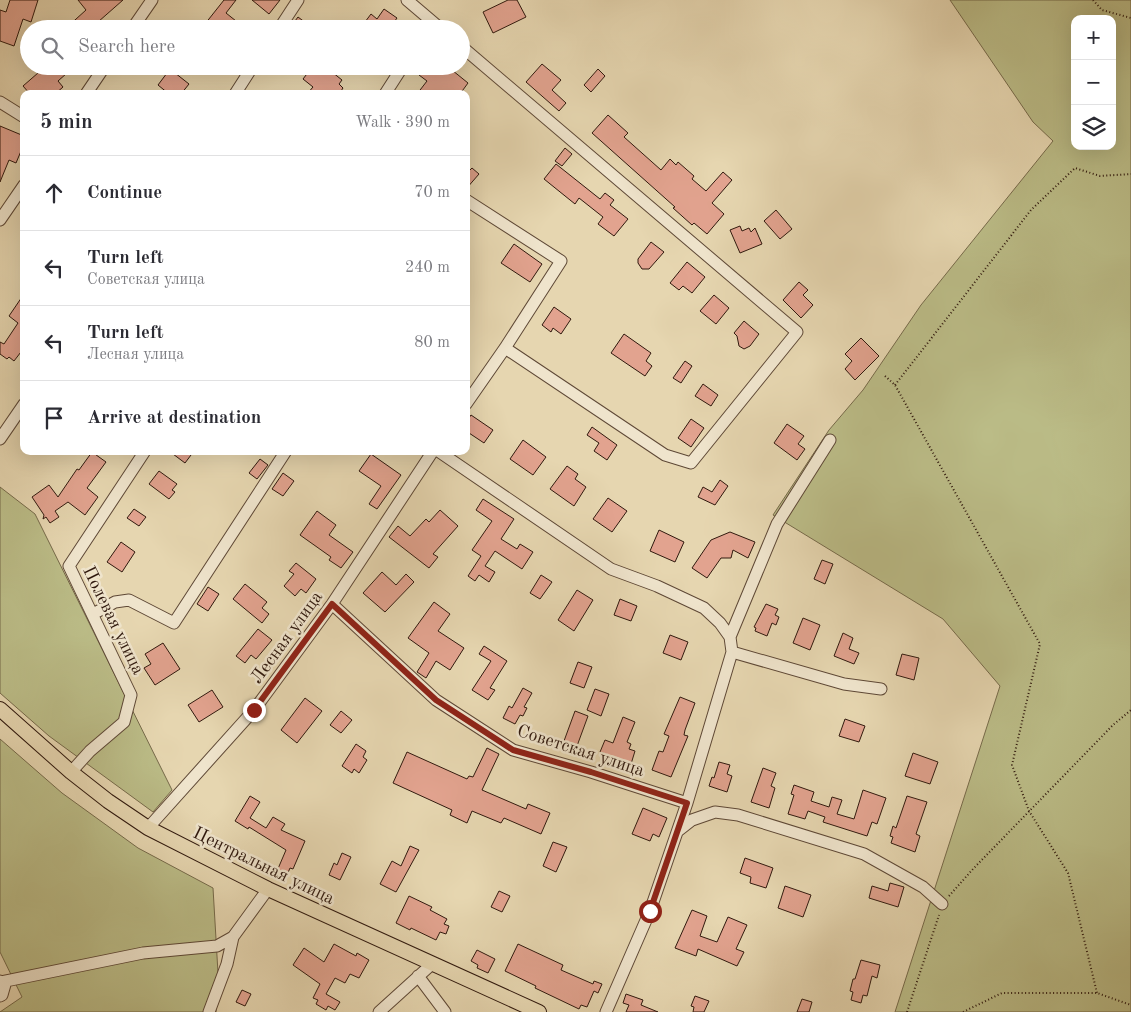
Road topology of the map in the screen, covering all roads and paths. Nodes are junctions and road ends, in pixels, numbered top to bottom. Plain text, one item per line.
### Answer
1 (152, 0) edge
2 (298, 0) edge
3 (408, 0) edge
4 (1093, 0) edge
5 (1131, 18) edge
6 (138, 20) edge
7 (285, 20) edge
8 (428, 20) edge
9 (470, 54) edge
10 (100, 75) edge
11 (247, 75) edge
12 (397, 75) edge
13 (89, 90) edge
14 (238, 90) edge
15 (388, 90) edge
16 (0, 102) edge
17 (20, 114) edge
18 (1131, 174) edge
19 (20, 191) edge
20 (470, 203) edge
21 (0, 220) edge
22 (505, 348) junction
23 (885, 376) dead end
24 (895, 385) junction
25 (470, 398) edge
26 (20, 410) edge
27 (0, 439) edge
28 (830, 440) dead end
29 (142, 455) edge
30 (283, 455) edge
31 (430, 455) edge
32 (444, 455) edge
33 (332, 604) junction
34 (93, 614) junction
35 (730, 637) junction
36 (732, 652) junction
37 (881, 689) dead end
38 (0, 709) edge
39 (1131, 710) edge
40 (71, 772) junction
41 (687, 803) junction
42 (1029, 811) junction
43 (148, 828) junction
44 (677, 832) junction
45 (268, 889) junction
46 (942, 904) junction
47 (233, 937) junction
48 (432, 964) junction
49 (418, 976) junction
50 (2, 982) edge
51 (1097, 993) junction
52 (0, 996) edge
53 (1131, 1005) edge
54 (209, 1012) edge
55 (379, 1012) edge
56 (445, 1012) edge
57 (539, 1012) edge
58 (606, 1012) edge
59 (907, 1012) edge
60 (963, 1012) edge

1 - 6 street
2 - 7 street
3 - 8 street
4 - 5 path
9 - 22 street
10 - 13 street
11 - 14 street
12 - 15 street
16 - 17 street
18 - 24 path
19 - 21 street
20 - 22 street
22 - 25 street
23 - 24 path
24 - 42 path
26 - 27 street
28 - 35 street
29 - 34 street, Полевая улица
30 - 34 street
31 - 33 street, Лесная улица
32 - 35 street
33 - 41 street, Советская улица
33 - 43 street, Лесная улица
34 - 40 street, Полевая улица
35 - 36 street
36 - 37 street
36 - 41 street
38 - 40 main road, Центральная улица
39 - 42 path
40 - 43 main road, Центральная улица
41 - 44 street
42 - 46 path
42 - 51 path
43 - 45 main road, Центральная улица
44 - 46 street
44 - 58 street
45 - 47 street
45 - 48 main road, Центральная улица
46 - 59 path
47 - 50 street
47 - 54 street
48 - 49 street
48 - 57 main road, Центральная улица
49 - 55 street
49 - 56 street
50 - 52 street
51 - 53 path
51 - 60 path

